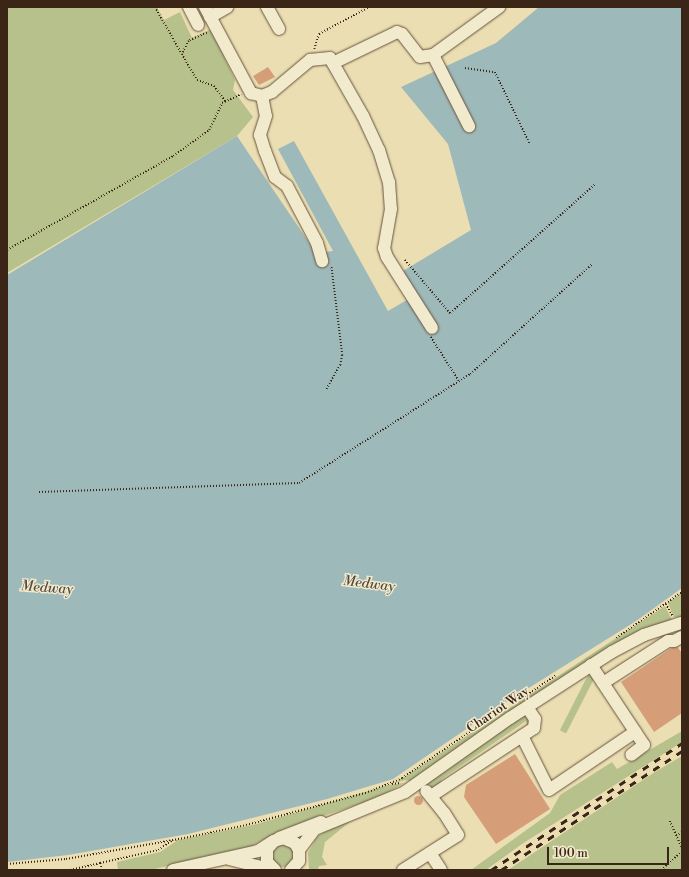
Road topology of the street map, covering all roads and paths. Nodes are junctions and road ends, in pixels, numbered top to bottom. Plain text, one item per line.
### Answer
1 (155, 7) edge
2 (189, 7) edge
3 (227, 7) edge
4 (267, 7) edge
5 (369, 7) edge
6 (499, 7) edge
7 (207, 12) edge
8 (198, 25) dead end
9 (216, 29) junction
10 (278, 29) dead end
11 (182, 54) junction
12 (433, 55) junction
13 (310, 60) junction
14 (333, 63) junction
15 (465, 68) dead end
16 (247, 89) junction
17 (262, 96) junction
18 (227, 102) junction
19 (469, 126) dead end
20 (530, 144) dead end
21 (594, 185) dead end
22 (7, 250) edge
23 (405, 260) dead end
24 (326, 262) joint
25 (592, 264) dead end
26 (432, 328) dead end
27 (326, 389) dead end
28 (39, 492) dead end
29 (682, 592) edge
30 (666, 604) junction
31 (678, 624) edge
32 (682, 636) edge
33 (614, 639) dead end
34 (591, 665) junction
35 (561, 672) dead end
36 (603, 683) junction
37 (524, 703) junction
38 (508, 706) dead end
39 (635, 732) junction
40 (522, 736) junction
41 (632, 755) dead end
42 (390, 783) junction
43 (394, 784) dead end
44 (418, 784) junction
45 (431, 796) junction
46 (330, 821) junction
47 (670, 822) dead end
48 (682, 832) edge
49 (676, 836) junction
50 (173, 840) junction
51 (275, 840) junction
52 (682, 848) edge
53 (682, 851) edge
54 (299, 853) junction
55 (430, 853) junction
56 (225, 858) junction
57 (100, 863) junction
58 (7, 864) edge
59 (70, 870) edge
60 (102, 870) edge
61 (173, 870) edge
62 (274, 870) edge
63 (291, 870) edge
64 (301, 870) edge
65 (403, 870) edge
66 (441, 870) edge
67 (661, 870) edge

1 - 11 path
2 - 8 street
3 - 7 street
4 - 10 street
5 - 13 path
6 - 12 street
7 - 9 street
9 - 11 path
9 - 16 street
11 - 18 path
12 - 14 street
12 - 19 street
13 - 14 street
13 - 17 street
14 - 26 street
15 - 20 path
16 - 17 street
16 - 18 path
17 - 24 street
18 - 22 path
21 - 23 path
24 - 27 path
25 - 28 path
29 - 30 path
30 - 31 path
30 - 33 path
31 - 34 street, Chariot Way
32 - 36 street
34 - 36 street
34 - 37 street, Chariot Way
35 - 37 path
36 - 39 street
37 - 40 street
37 - 44 street, Chariot Way
38 - 42 path
39 - 40 street
39 - 41 street
40 - 45 street
42 - 43 path
42 - 50 path
44 - 45 street
44 - 46 street, Chariot Way
45 - 55 street
46 - 51 street
46 - 54 street
47 - 49 path
48 - 49 path
49 - 52 path
50 - 57 path
50 - 58 path
51 - 54 street
51 - 56 street
51 - 62 street
53 - 67 path
54 - 63 street
54 - 64 street
55 - 65 street
55 - 66 street
56 - 61 street
56 - 62 street
57 - 59 path
57 - 60 path

